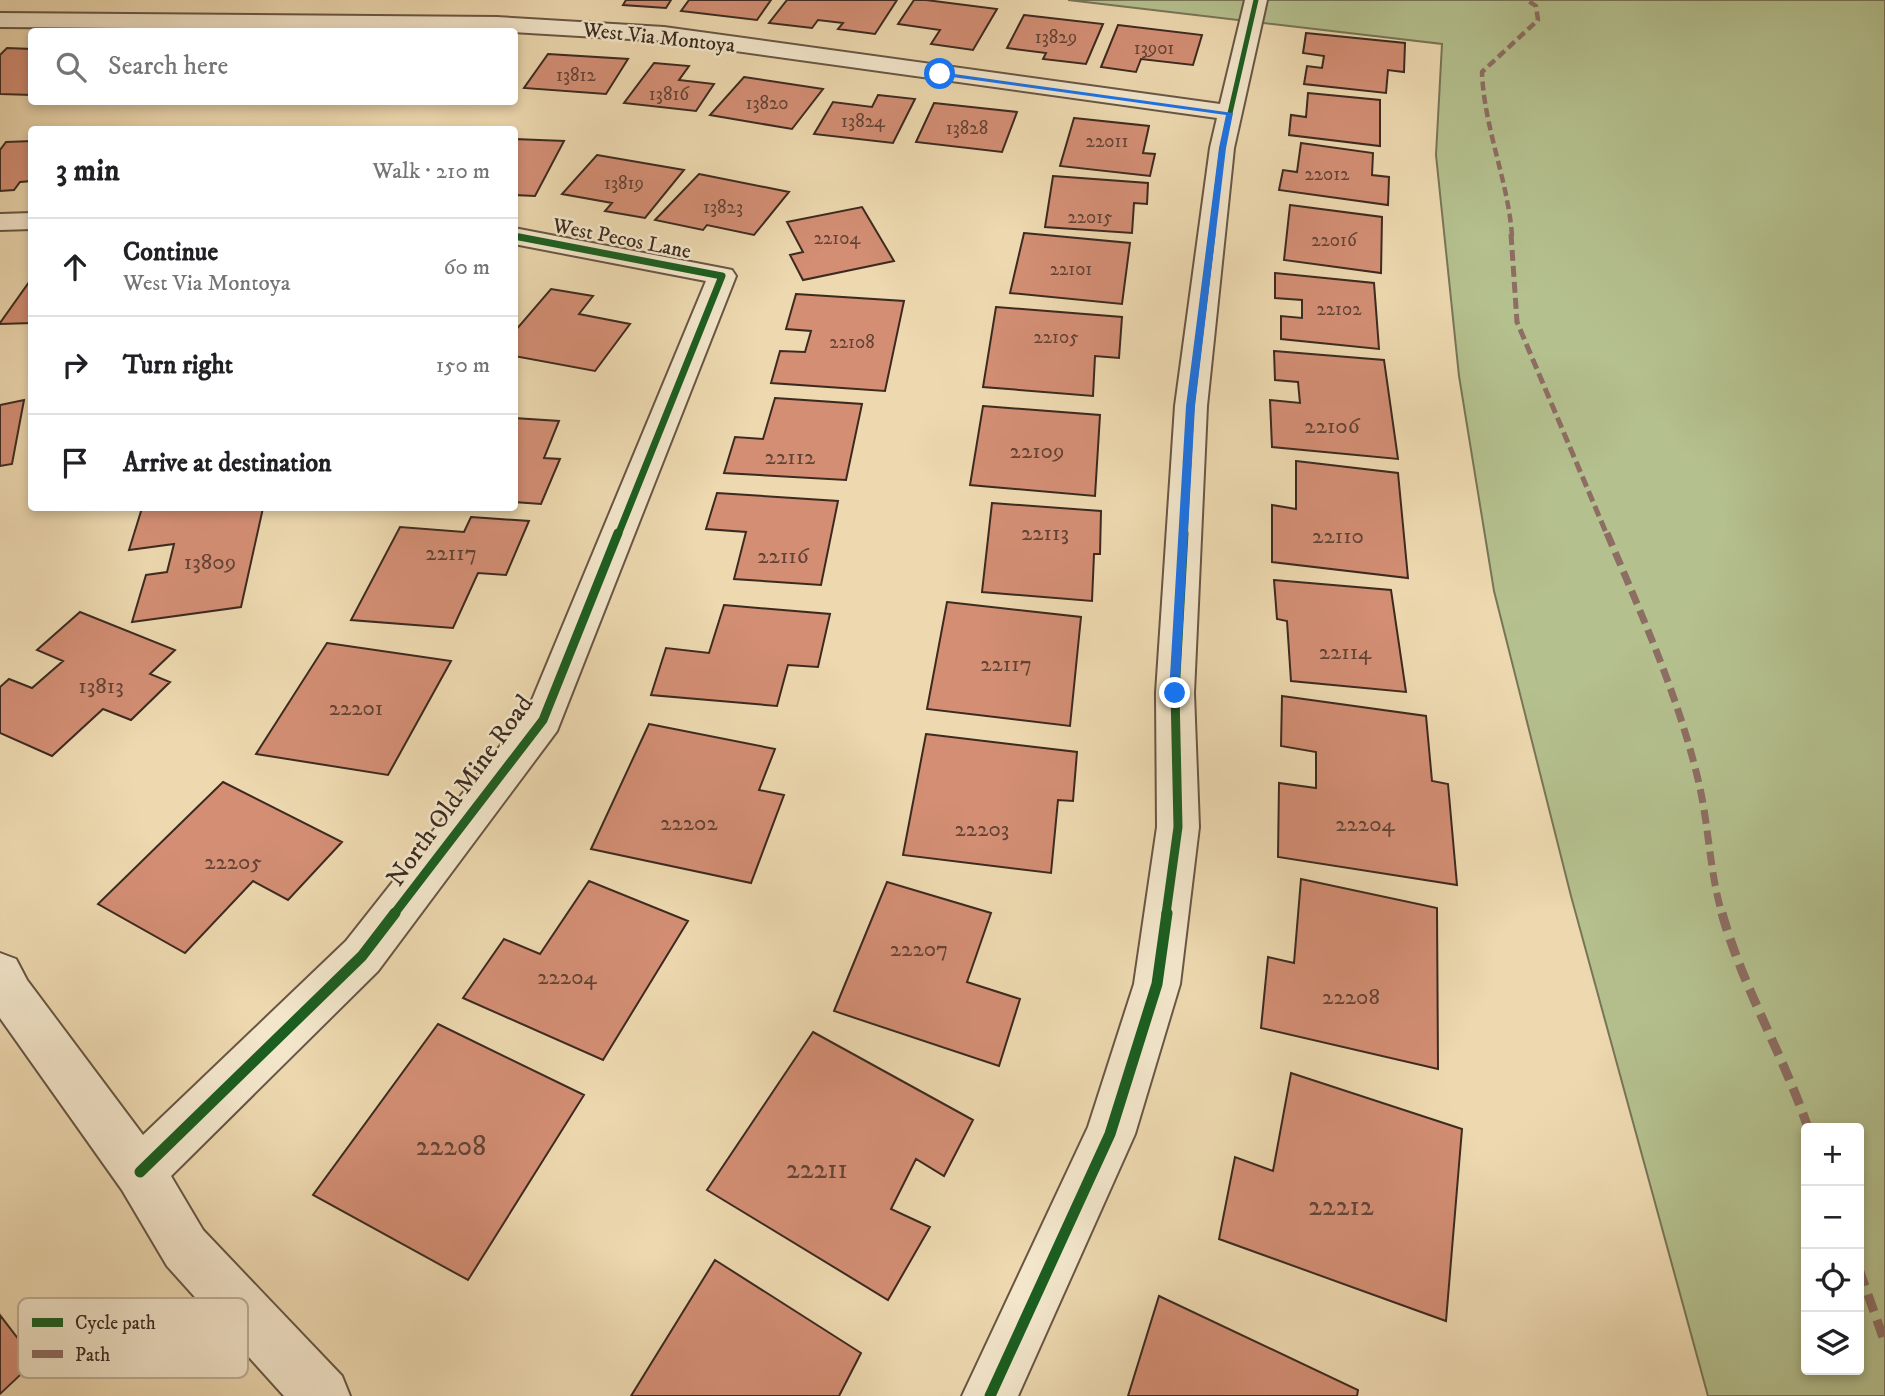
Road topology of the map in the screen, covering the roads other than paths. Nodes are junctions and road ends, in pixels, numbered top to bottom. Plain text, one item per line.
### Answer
1 (1256, 0) edge
2 (0, 20) edge
3 (1230, 113) junction
4 (28, 221) edge
5 (0, 222) edge
6 (518, 237) edge
7 (722, 276) joint
8 (0, 974) edge
9 (140, 1172) junction
10 (231, 1298) edge
11 (248, 1316) edge
12 (322, 1396) edge
13 (990, 1396) edge

1 - 3 street
2 - 3 street, West Via Montoya
3 - 13 street
4 - 5 street
6 - 7 street, West Pecos Lane
7 - 9 street, North Old Mine Road
8 - 9 street
9 - 10 street
11 - 12 street

